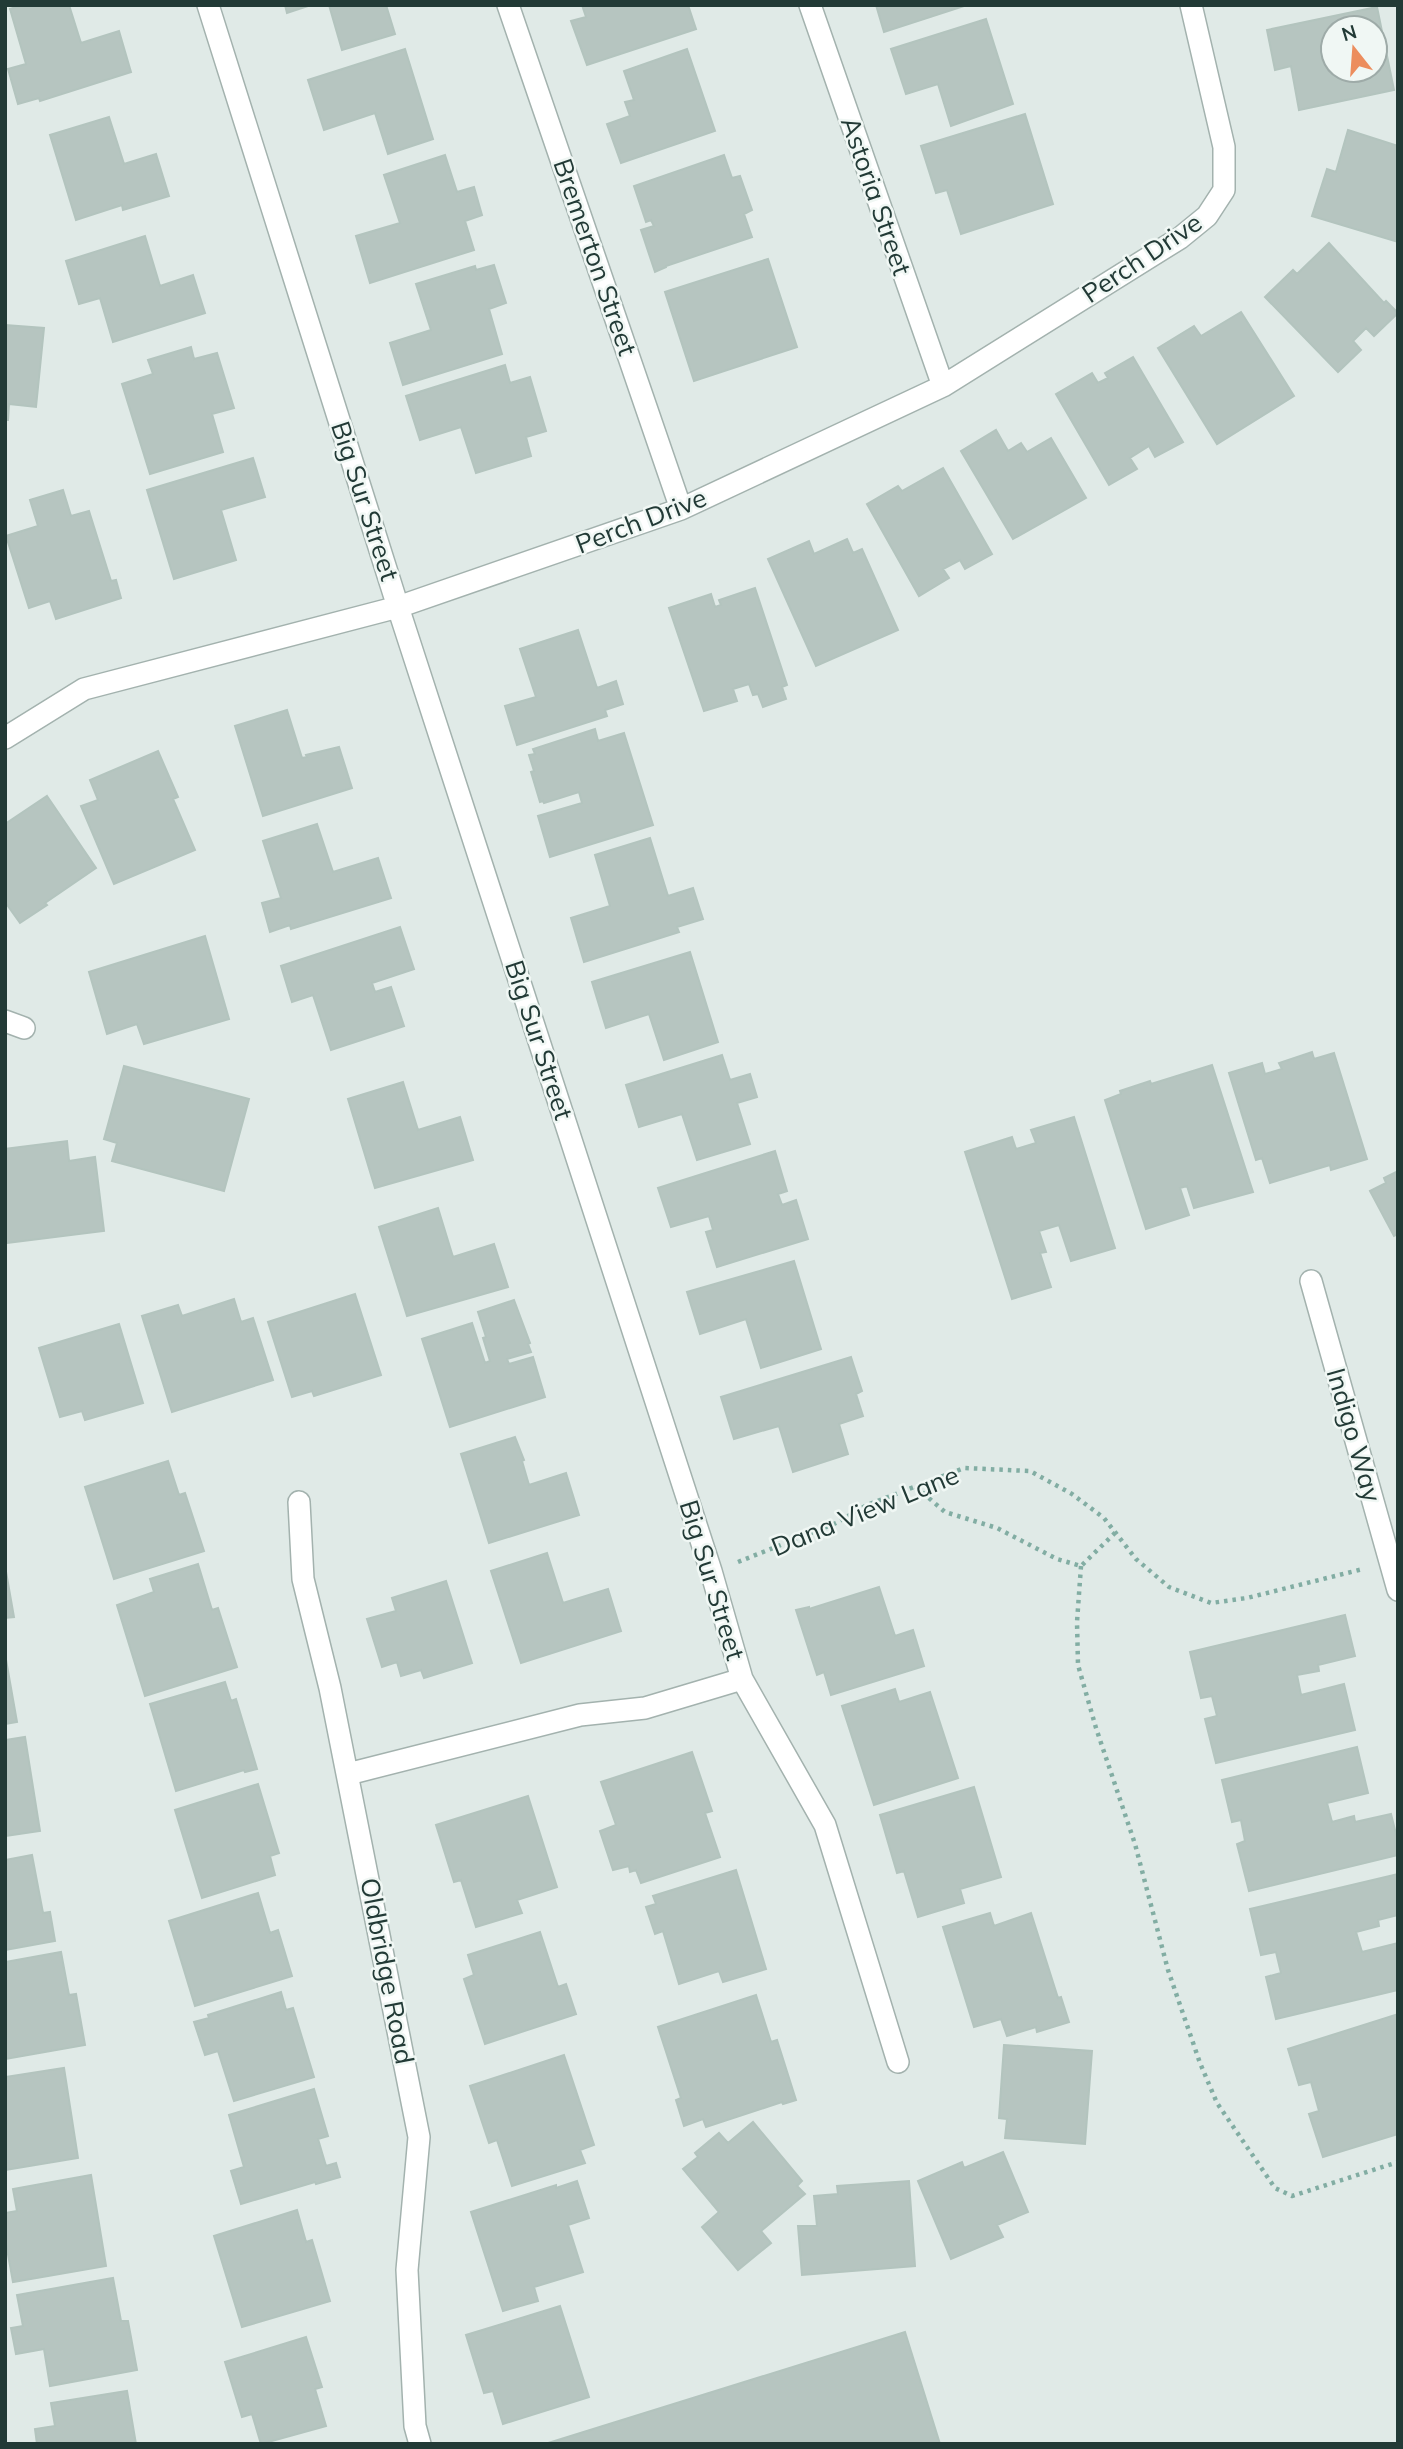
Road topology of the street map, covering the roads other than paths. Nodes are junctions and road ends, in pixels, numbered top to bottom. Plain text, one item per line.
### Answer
1 (208, 5) edge
2 (508, 5) edge
3 (810, 5) edge
4 (1191, 5) edge
5 (943, 386) junction
6 (681, 509) junction
7 (398, 607) junction
8 (5, 738) edge
9 (1311, 1281) dead end
10 (299, 1502) dead end
11 (1398, 1590) edge
12 (742, 1679) junction
13 (348, 1774) junction
14 (898, 2063) dead end
15 (420, 2444) edge

1 - 7 street, Big Sur Street
2 - 6 street, Bremerton Street
3 - 5 street, Astoria Street
4 - 5 street, Perch Drive
5 - 6 street, Perch Drive
6 - 7 street, Perch Drive
7 - 8 street, Perch Drive
7 - 12 street, Big Sur Street
9 - 11 street, Indigo Way
10 - 13 street, Oldbridge Road
12 - 13 street
12 - 14 street, Big Sur Street
13 - 15 street, Oldbridge Road

